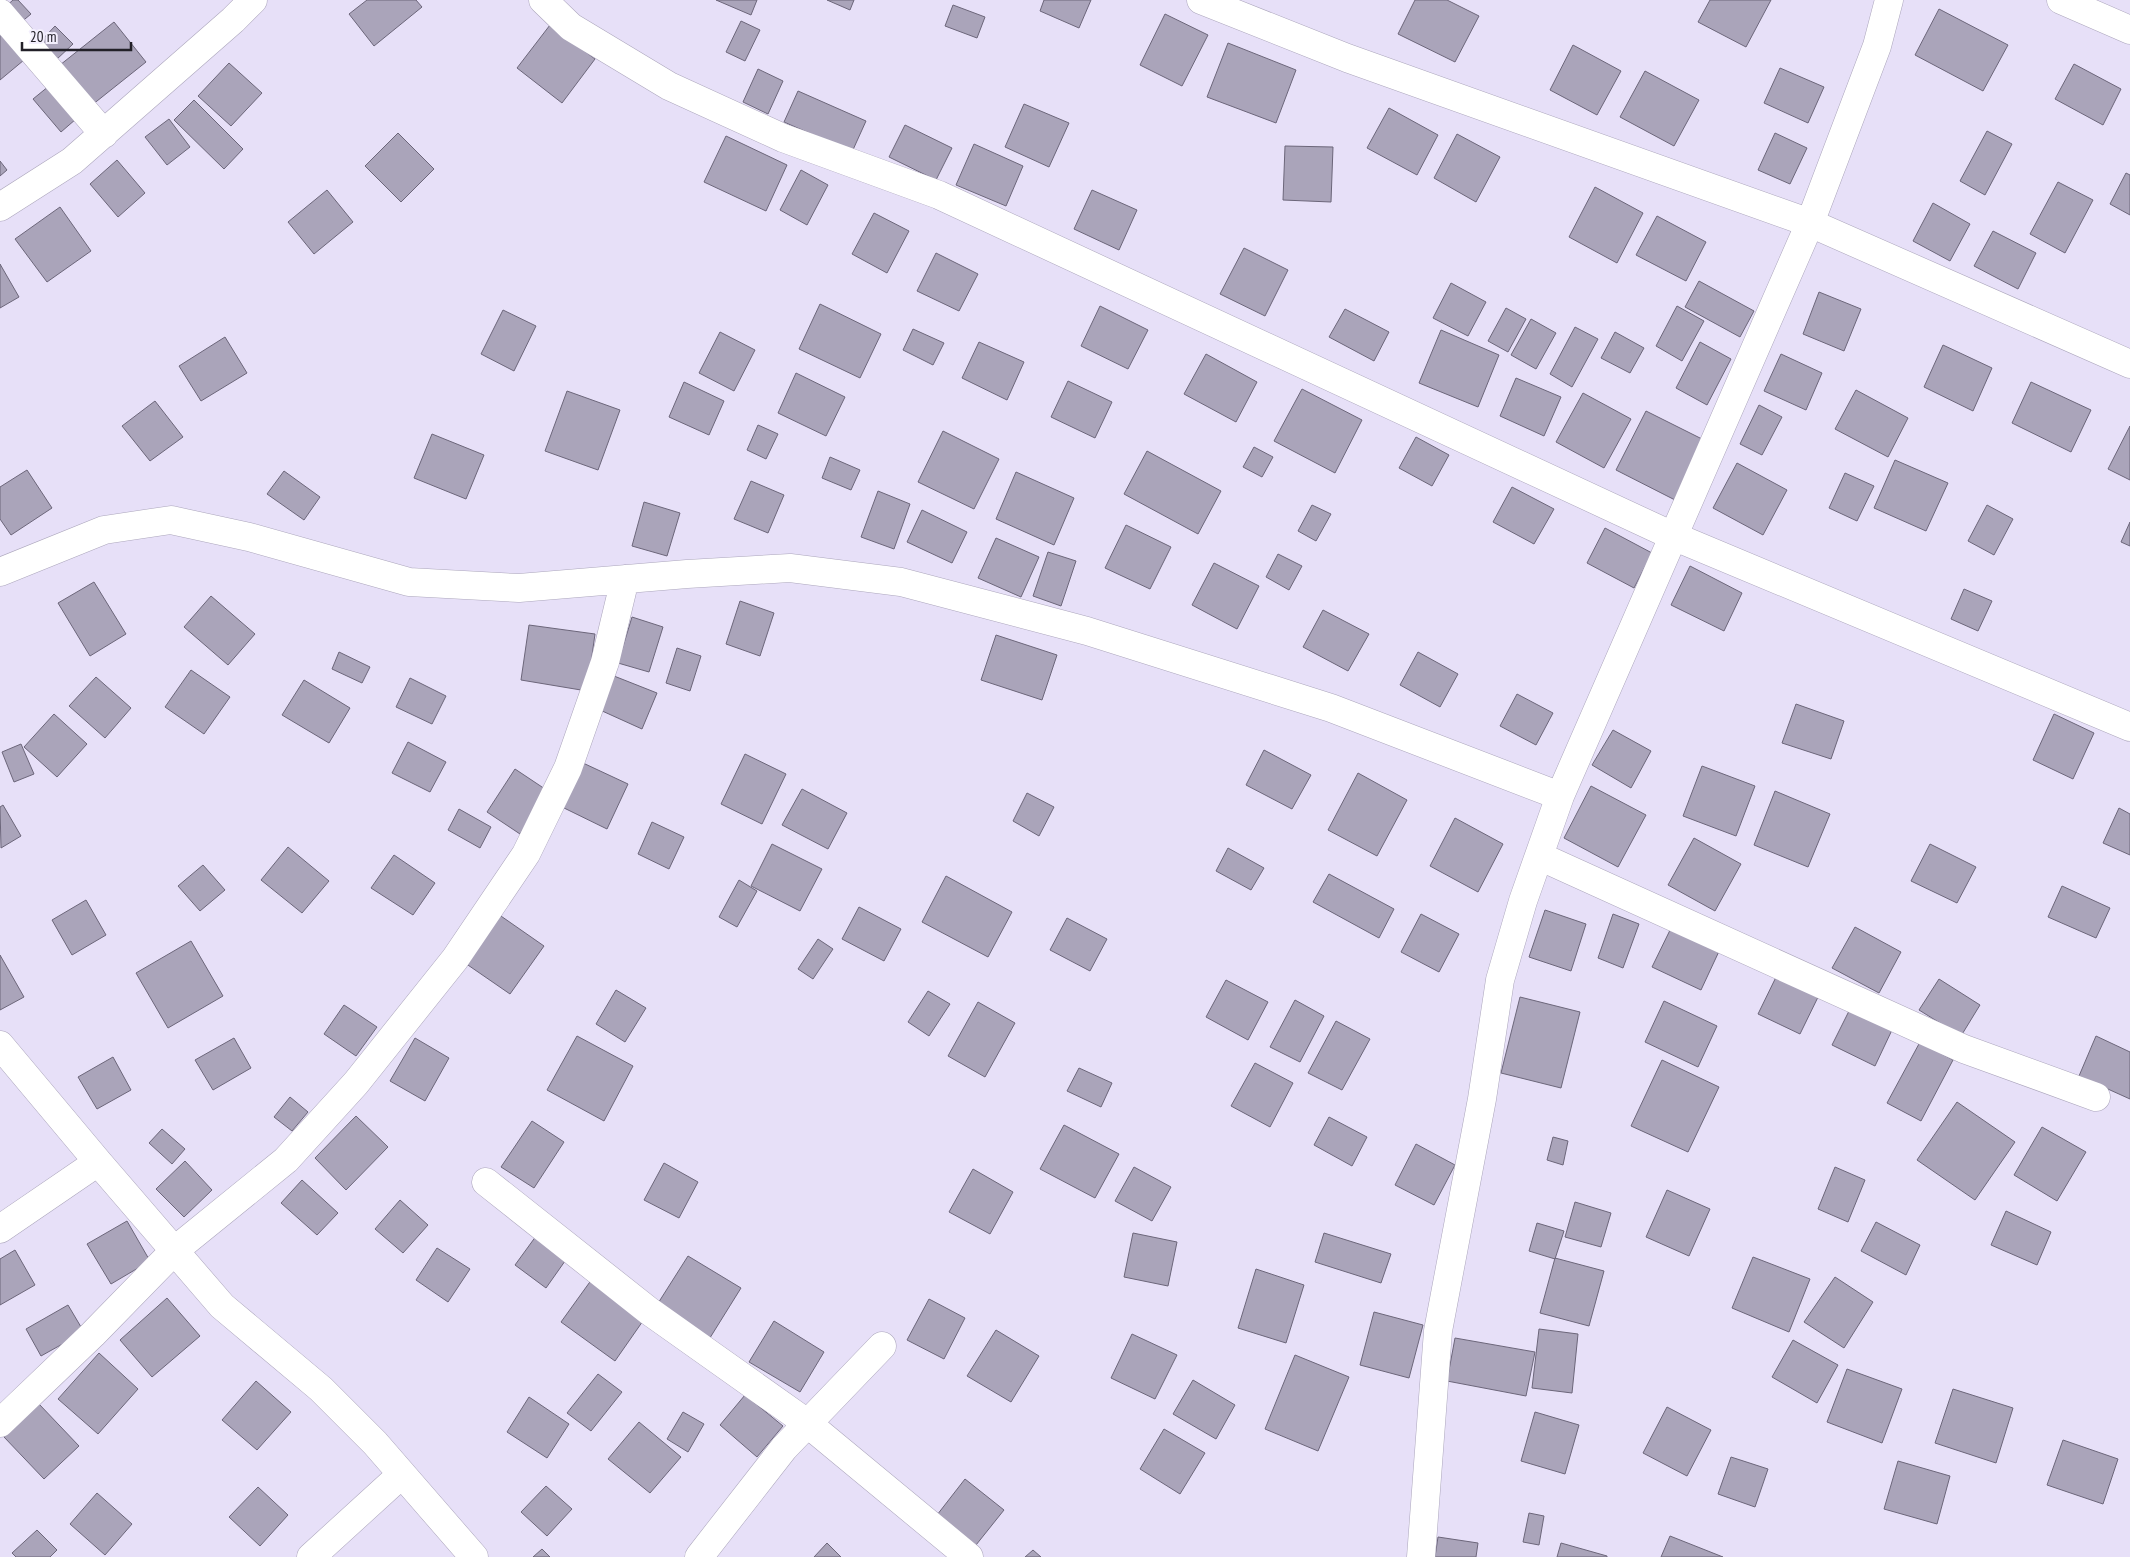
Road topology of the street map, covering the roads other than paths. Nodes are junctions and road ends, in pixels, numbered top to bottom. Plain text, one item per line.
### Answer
1 (253, 0) edge
2 (543, 0) edge
3 (1201, 0) edge
4 (1889, 0) edge
5 (2061, 0) edge
6 (0, 13) edge
7 (2130, 30) edge
8 (104, 134) junction
9 (0, 207) edge
10 (1810, 223) junction
11 (2130, 364) edge
12 (1673, 536) junction
13 (0, 572) edge
14 (625, 579) junction
15 (2130, 727) edge
16 (1560, 796) junction
17 (1539, 856) junction
18 (0, 1045) edge
19 (2096, 1097) dead end
20 (98, 1162) junction
21 (486, 1182) dead end
22 (0, 1229) edge
23 (175, 1250) junction
24 (882, 1346) dead end
25 (0, 1423) edge
26 (807, 1423) junction
27 (402, 1474) junction
28 (311, 1557) edge
29 (474, 1557) edge
30 (699, 1557) edge
31 (969, 1557) edge
32 (1421, 1557) edge

1 - 8 street
2 - 12 street
3 - 10 street
4 - 10 street
5 - 7 street
6 - 8 street
8 - 9 street
10 - 11 street
10 - 12 street
12 - 15 street
12 - 16 street
13 - 14 street
14 - 16 street
14 - 23 street
16 - 17 street
17 - 19 street
17 - 32 street
18 - 20 street
20 - 22 street
20 - 23 street
21 - 26 street
23 - 25 street
23 - 27 street
24 - 26 street
26 - 30 street
26 - 31 street
27 - 28 street
27 - 29 street

